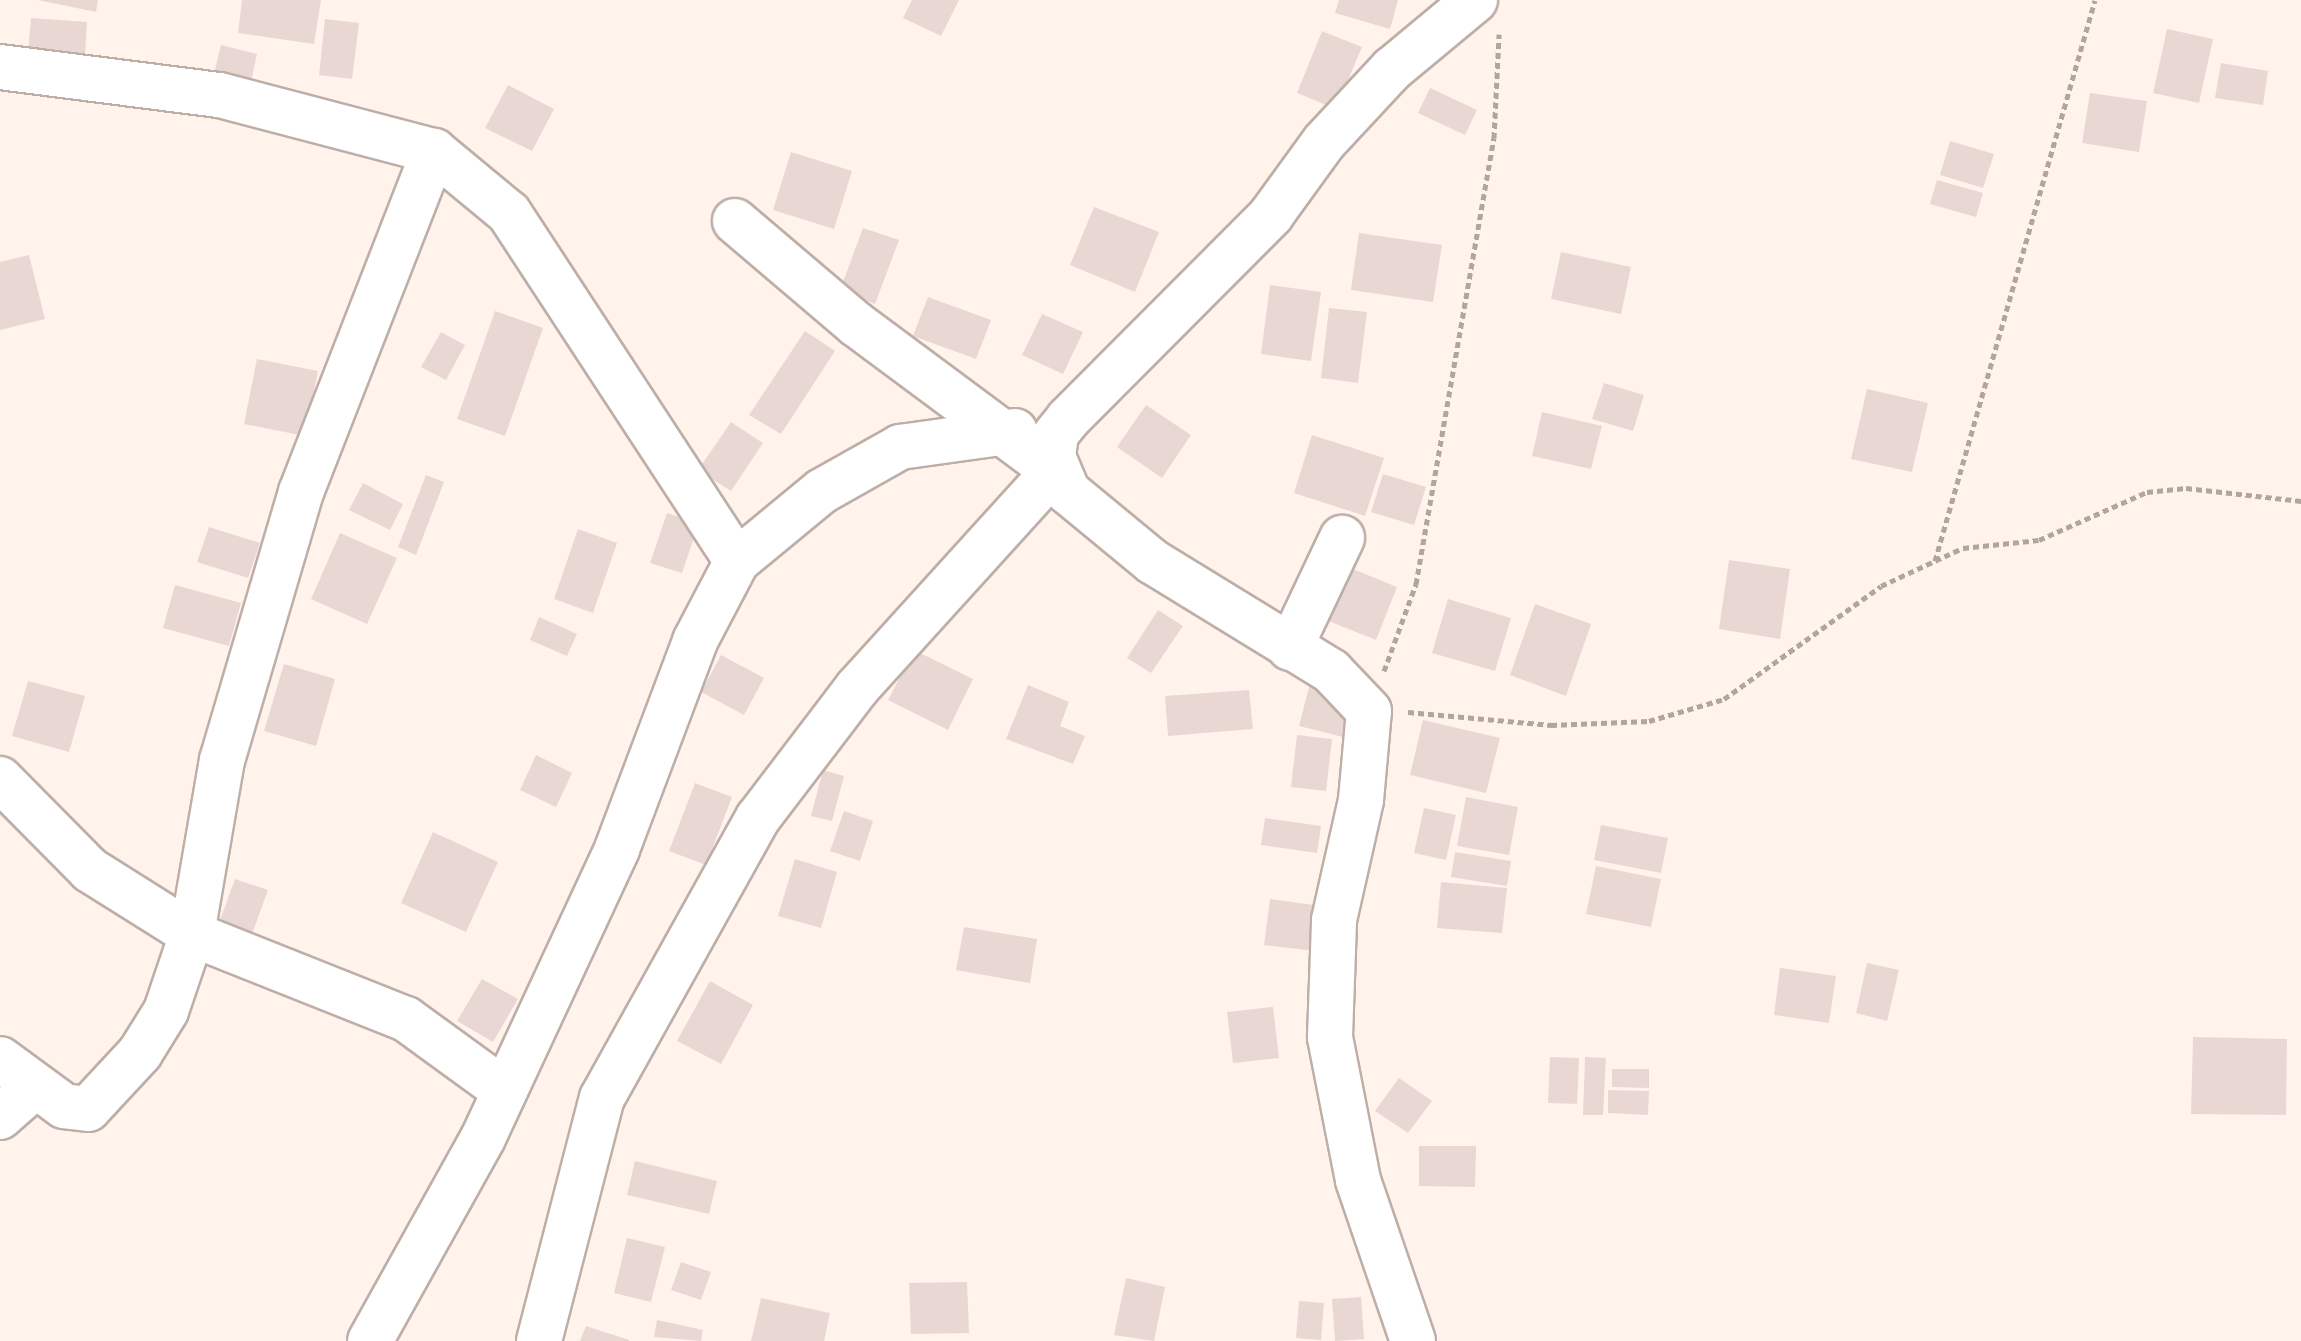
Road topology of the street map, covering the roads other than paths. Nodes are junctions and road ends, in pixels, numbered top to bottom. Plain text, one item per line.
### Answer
1 (1488, 8) edge
2 (0, 67) edge
3 (434, 151) junction
4 (735, 221) dead end
5 (1068, 419) junction
6 (999, 434) junction
7 (1054, 471) junction
8 (1342, 538) dead end
9 (737, 561) junction
10 (1290, 648) junction
11 (0, 779) edge
12 (192, 934) junction
13 (0, 1059) edge
14 (34, 1087) junction
15 (505, 1091) junction
16 (0, 1117) edge
17 (370, 1341) edge
18 (539, 1341) edge
19 (1413, 1341) edge

1 - 5 street
2 - 3 street
3 - 9 street
3 - 12 street
4 - 6 street
5 - 6 street
5 - 7 street
6 - 7 street
6 - 9 street
7 - 10 street
7 - 18 street
8 - 10 street
9 - 15 street
10 - 19 street
11 - 12 street
12 - 14 street
12 - 15 street
13 - 14 street
14 - 16 street
15 - 17 street

